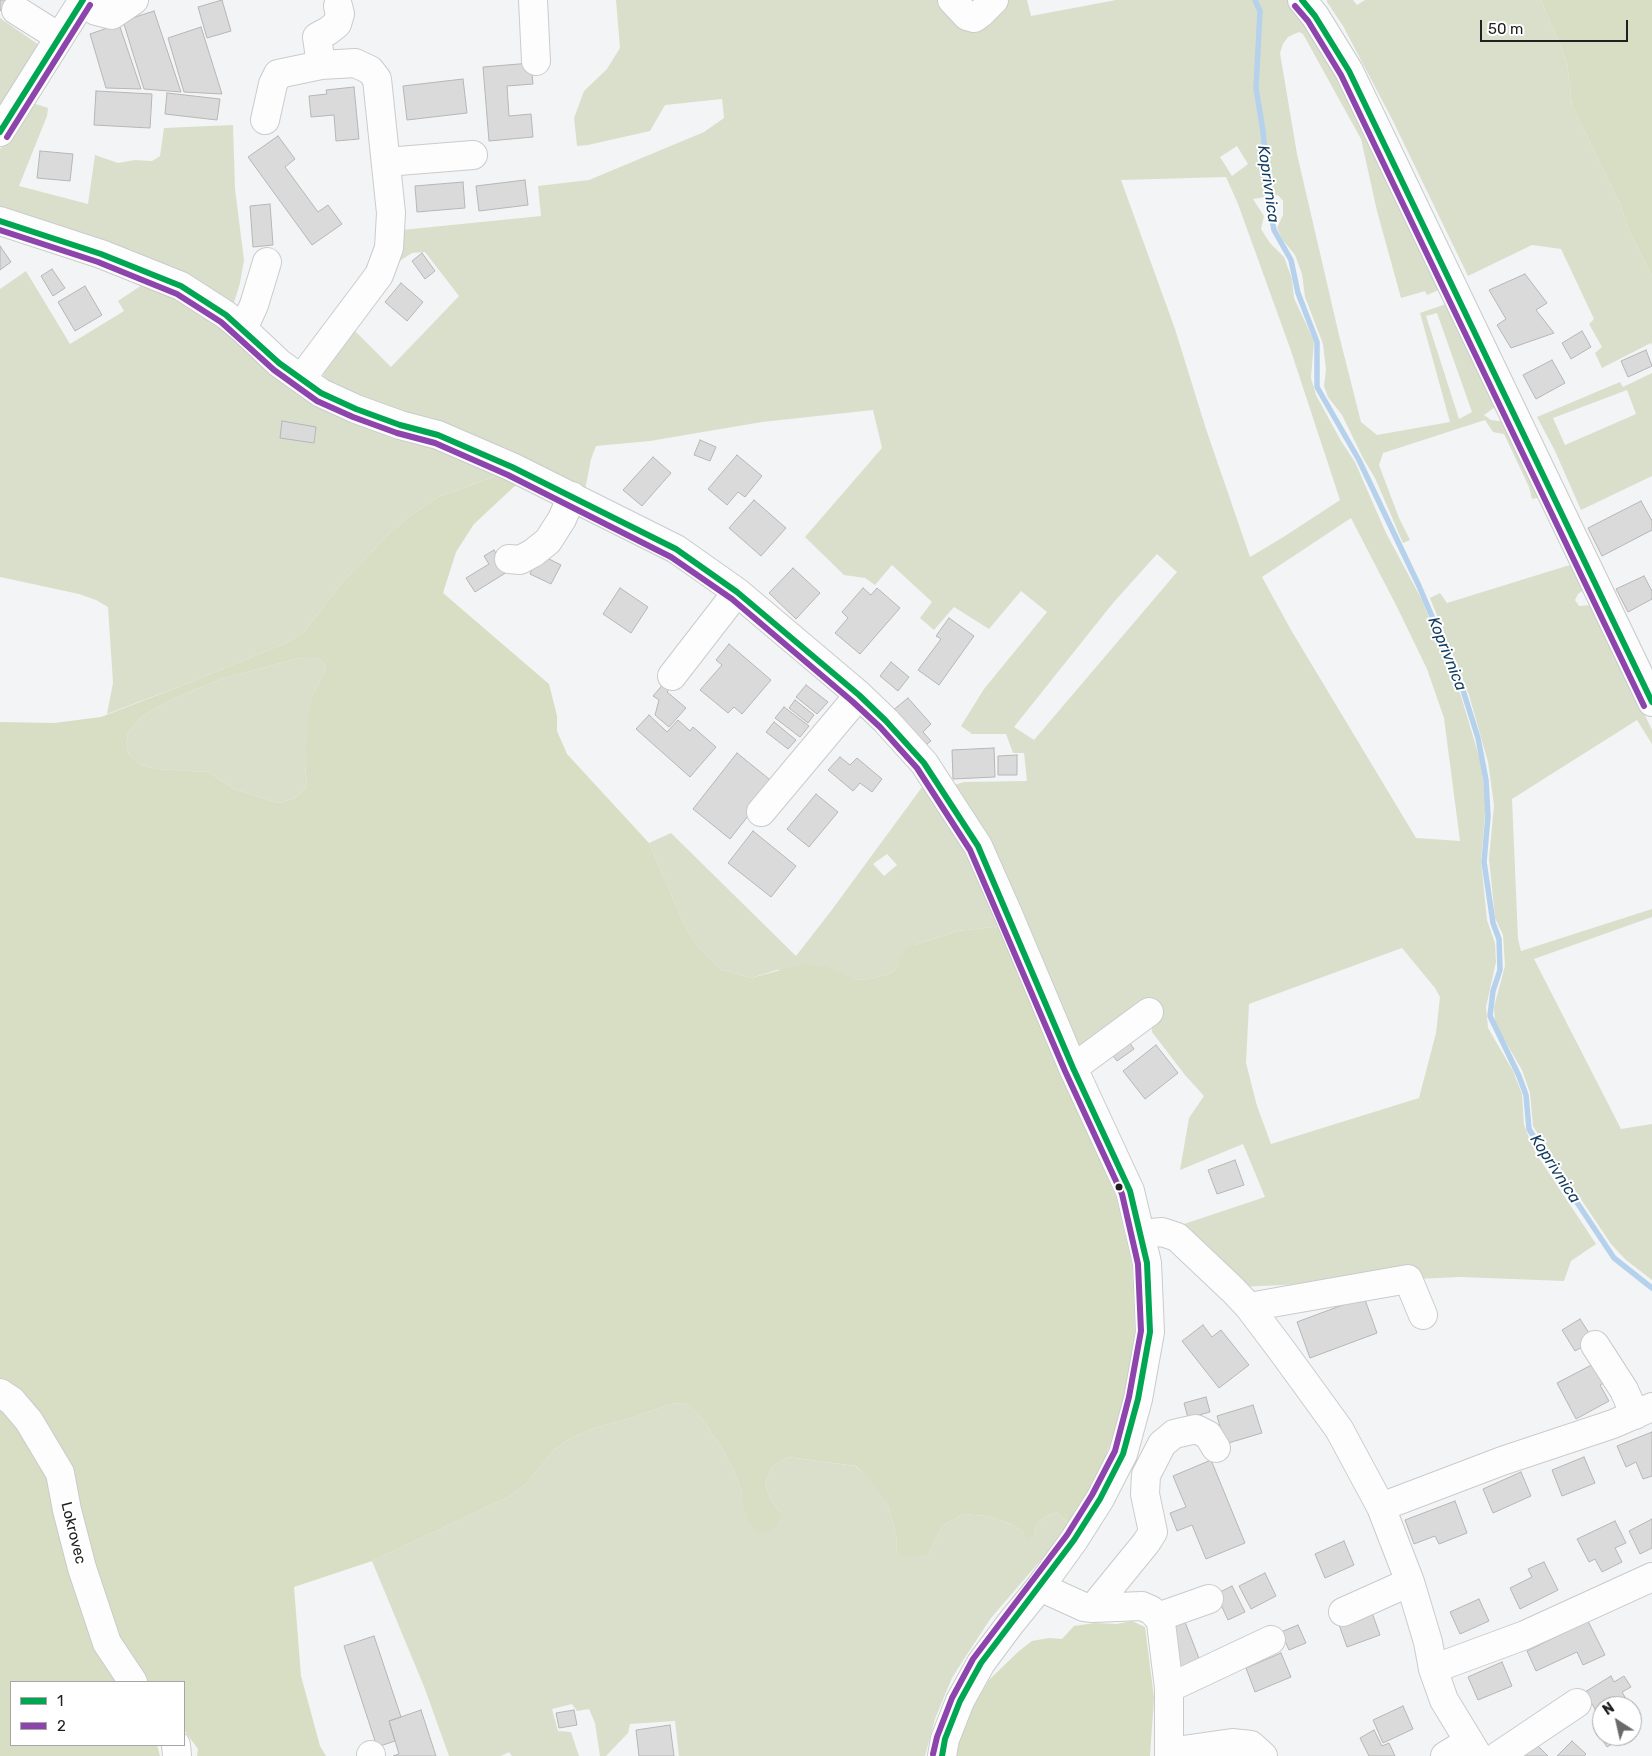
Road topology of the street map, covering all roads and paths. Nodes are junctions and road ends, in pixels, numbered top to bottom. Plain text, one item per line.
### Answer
1 (134, 0) edge
2 (533, 0) edge
3 (952, 0) edge
4 (994, 0) edge
5 (1302, 0) edge
6 (83, 1) edge
7 (338, 6) dead end
8 (16, 10) dead end
9 (59, 37) junction
10 (536, 61) dead end
11 (321, 65) junction
12 (265, 120) dead end
13 (0, 132) edge
14 (472, 155) dead end
15 (386, 162) junction
16 (0, 221) edge
17 (267, 262) dead end
18 (243, 329) junction
19 (301, 379) junction
20 (572, 496) junction
21 (510, 559) dead end
22 (737, 592) junction
23 (672, 676) dead end
24 (859, 695) junction
25 (1652, 702) edge
26 (761, 812) dead end
27 (1149, 1012) dead end
28 (1073, 1068) junction
29 (1141, 1234) junction
30 (1249, 1307) junction
31 (1423, 1315) dead end
32 (1595, 1344) dead end
33 (0, 1393) edge
34 (1644, 1411) edge
35 (1216, 1448) dead end
36 (1381, 1507) junction
37 (1652, 1577) edge
38 (1410, 1582) junction
39 (1040, 1587) junction
40 (1209, 1599) dead end
41 (1093, 1608) junction
42 (1342, 1612) dead end
43 (1158, 1617) junction
44 (1271, 1640) dead end
45 (1434, 1669) junction
46 (131, 1681) edge
47 (1169, 1688) junction
48 (1577, 1703) dead end
49 (1474, 1748) edge
50 (1169, 1754) edge
51 (942, 1756) edge
52 (1263, 1756) edge
53 (1445, 1756) edge
54 (1498, 1756) edge

1 - 6 street
2 - 10 street
3 - 4 street
5 - 25 street
6 - 9 street
7 - 11 street
8 - 9 street
9 - 13 street
11 - 12 street
11 - 15 street
14 - 15 street
15 - 19 street
16 - 18 street
17 - 18 street
18 - 19 street
19 - 20 street
20 - 21 street
20 - 22 street
22 - 23 street
22 - 24 street
24 - 26 street
24 - 28 street
27 - 28 street
28 - 29 street
29 - 30 street
29 - 39 street
30 - 31 street
30 - 36 street
32 - 34 street
33 - 46 street, Lokrovec
34 - 36 street
35 - 41 street
36 - 38 street
37 - 45 street
38 - 42 street
38 - 45 street
39 - 41 street
39 - 51 street
40 - 43 street
41 - 43 street
43 - 47 street
44 - 47 street
45 - 49 street
47 - 50 street
48 - 54 street
49 - 53 street
50 - 52 street

